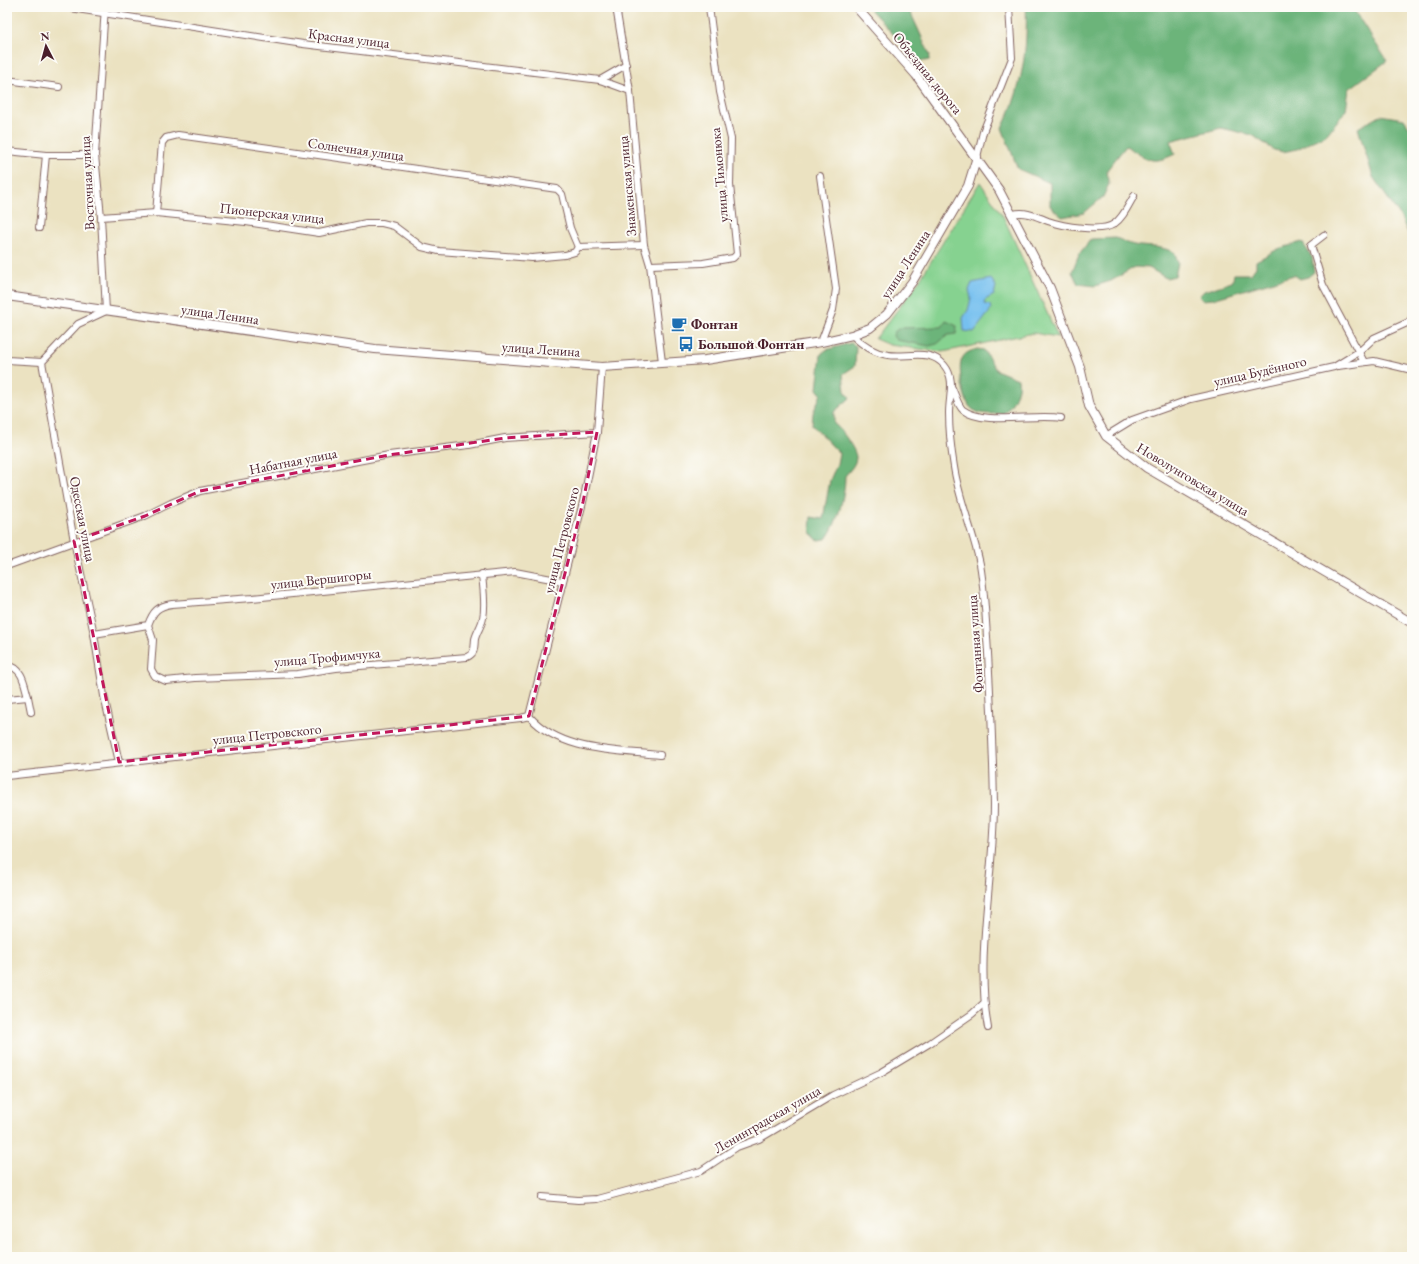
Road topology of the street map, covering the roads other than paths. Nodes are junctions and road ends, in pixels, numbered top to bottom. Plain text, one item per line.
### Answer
1 (64, 7) edge
2 (105, 7) edge
3 (616, 7) edge
4 (709, 7) edge
5 (856, 7) edge
6 (1009, 7) edge
7 (104, 14) junction
8 (626, 65) junction
9 (7, 80) edge
10 (600, 80) junction
11 (59, 87) dead end
12 (630, 91) junction
13 (7, 151) edge
14 (46, 155) junction
15 (95, 155) junction
16 (977, 157) junction
17 (820, 176) dead end
18 (1134, 196) dead end
19 (156, 213) junction
20 (1013, 214) junction
21 (101, 216) junction
22 (40, 228) dead end
23 (1324, 235) dead end
24 (644, 245) junction
25 (578, 247) junction
26 (650, 265) junction
27 (7, 296) edge
28 (106, 311) junction
29 (1412, 318) edge
30 (852, 335) junction
31 (821, 342) junction
32 (1360, 351) junction
33 (7, 360) edge
34 (42, 362) junction
35 (662, 362) junction
36 (1364, 362) junction
37 (602, 367) junction
38 (1334, 367) junction
39 (1412, 370) edge
40 (951, 387) junction
41 (950, 407) junction
42 (962, 409) junction
43 (1061, 418) dead end
44 (597, 432) junction
45 (1106, 436) junction
46 (74, 541) junction
47 (7, 566) edge
48 (482, 574) junction
49 (562, 581) junction
50 (1412, 622) edge
51 (148, 625) junction
52 (94, 634) junction
53 (7, 665) edge
54 (28, 697) junction
55 (7, 699) edge
56 (31, 712) dead end
57 (529, 716) junction
58 (660, 755) dead end
59 (119, 762) junction
60 (7, 776) edge
61 (983, 1004) junction
62 (988, 1028) dead end
63 (542, 1197) dead end

1 - 7 street, Красная улица
2 - 7 street, Восточная улица
3 - 8 street, Знаменская улица
4 - 26 street, улица Тимонюка
5 - 16 street, Объездная дорога
6 - 16 street
7 - 10 street, Красная улица
7 - 15 street, Восточная улица
8 - 10 street
8 - 12 street, Знаменская улица
9 - 11 street
10 - 12 street, Красная улица
12 - 24 street, Знаменская улица
13 - 14 street
14 - 15 street
14 - 22 street
15 - 21 street, Восточная улица
16 - 20 street, Новолунговская улица
16 - 30 street, улица Ленина
17 - 31 street
18 - 20 street
19 - 21 street, Пионерская улица
19 - 25 street, Пионерская улица
19 - 25 street, Солнечная улица
20 - 45 street, Новолунговская улица
21 - 28 street, Восточная улица
23 - 32 street
24 - 25 street, Пионерская улица
24 - 26 street, Знаменская улица
26 - 35 street, Знаменская улица
27 - 28 street, улица Ленина
28 - 34 street
28 - 37 street, улица Ленина
29 - 32 street, улица Будённого
30 - 31 street, улица Ленина
30 - 40 street, Фонтанная улица
31 - 35 street, улица Ленина
32 - 36 street
32 - 38 street, улица Будённого
33 - 34 street
34 - 46 street, Одесская улица
35 - 37 street, улица Ленина
36 - 38 street
36 - 39 street
37 - 44 street, улица Петровского
38 - 45 street, улица Будённого
40 - 41 street, Фонтанная улица
40 - 42 street
41 - 42 street
41 - 61 street, Фонтанная улица
42 - 43 street
44 - 46 street, Набатная улица
44 - 49 street, улица Петровского
45 - 50 street, Новолунговская улица
46 - 47 street, Набатная улица
46 - 52 street, Одесская улица
48 - 49 street, улица Вершигоры
48 - 51 street, улица Вершигоры
48 - 51 street, улица Трофимчука
49 - 57 street, улица Петровского
51 - 52 street
52 - 59 street, Одесская улица
53 - 54 street
54 - 55 street
54 - 56 street
57 - 58 street
57 - 59 street, улица Петровского
59 - 60 street, улица Петровского
61 - 62 street, Фонтанная улица
61 - 63 street, Ленинградская улица

